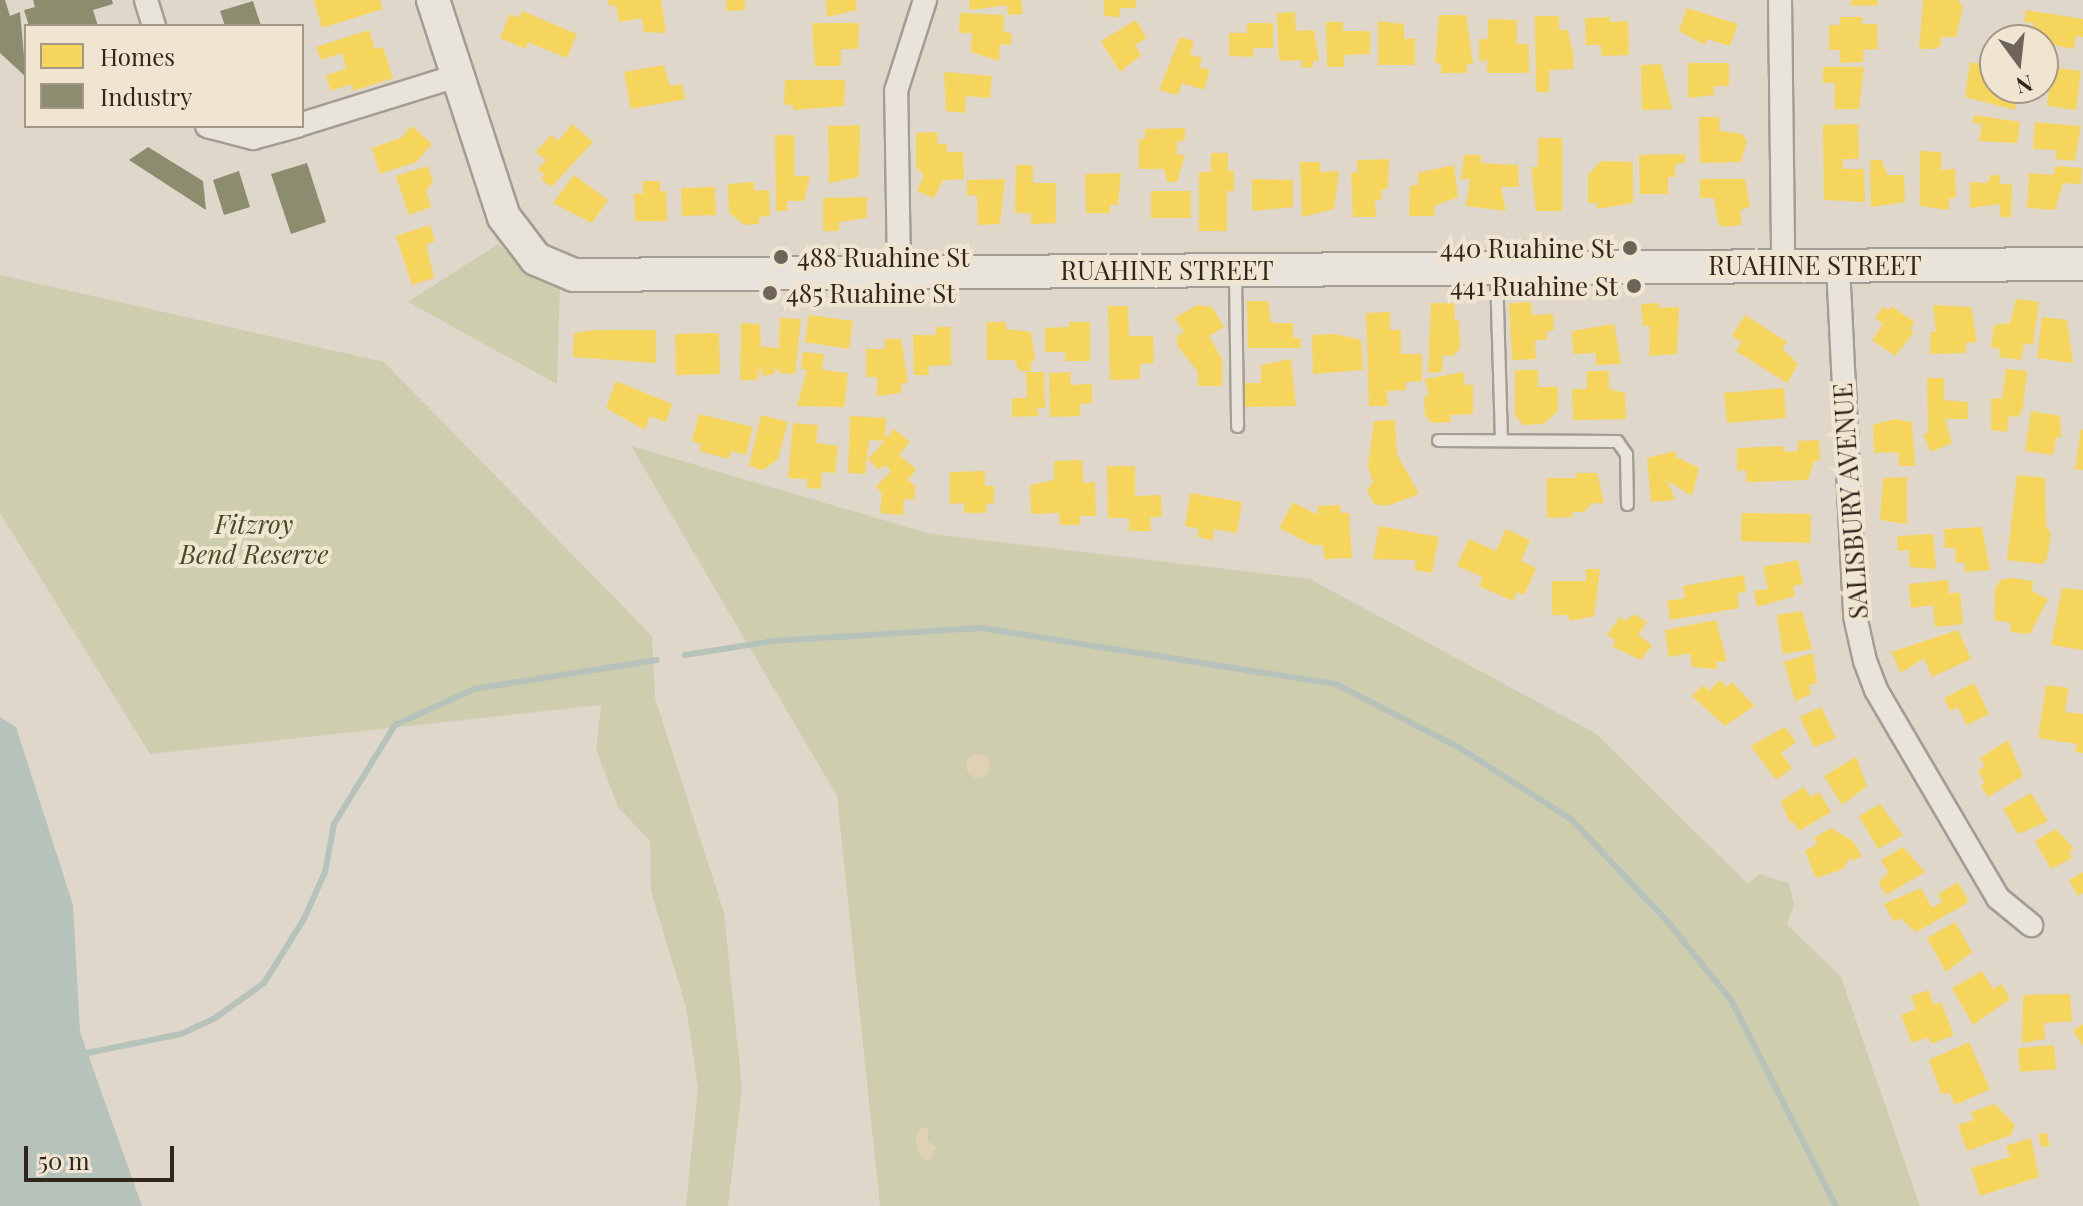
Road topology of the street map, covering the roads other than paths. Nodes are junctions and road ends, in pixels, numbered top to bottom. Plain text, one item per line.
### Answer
1 (146, 0) edge
2 (433, 0) edge
3 (925, 0) edge
4 (1780, 0) edge
5 (153, 24) edge
6 (457, 76) junction
7 (304, 123) edge
8 (215, 128) edge
9 (288, 128) edge
10 (1783, 264) junction
11 (2083, 264) edge
12 (1838, 265) junction
13 (1496, 267) junction
14 (1235, 270) junction
15 (899, 272) junction
16 (1237, 426) dead end
17 (1501, 439) junction
18 (1438, 440) dead end
19 (1627, 504) dead end
20 (2031, 925) dead end

1 - 5 street
2 - 6 street, RUAHINE STREET
3 - 15 street
4 - 10 street
6 - 7 street
6 - 15 street, RUAHINE STREET
8 - 9 street
10 - 12 street, RUAHINE STREET
10 - 13 street, RUAHINE STREET
11 - 12 street, RUAHINE STREET
12 - 20 street, SALISBURY AVENUE
13 - 14 street, RUAHINE STREET
13 - 17 lane
14 - 15 street, RUAHINE STREET
14 - 16 lane
17 - 18 lane
17 - 19 lane

